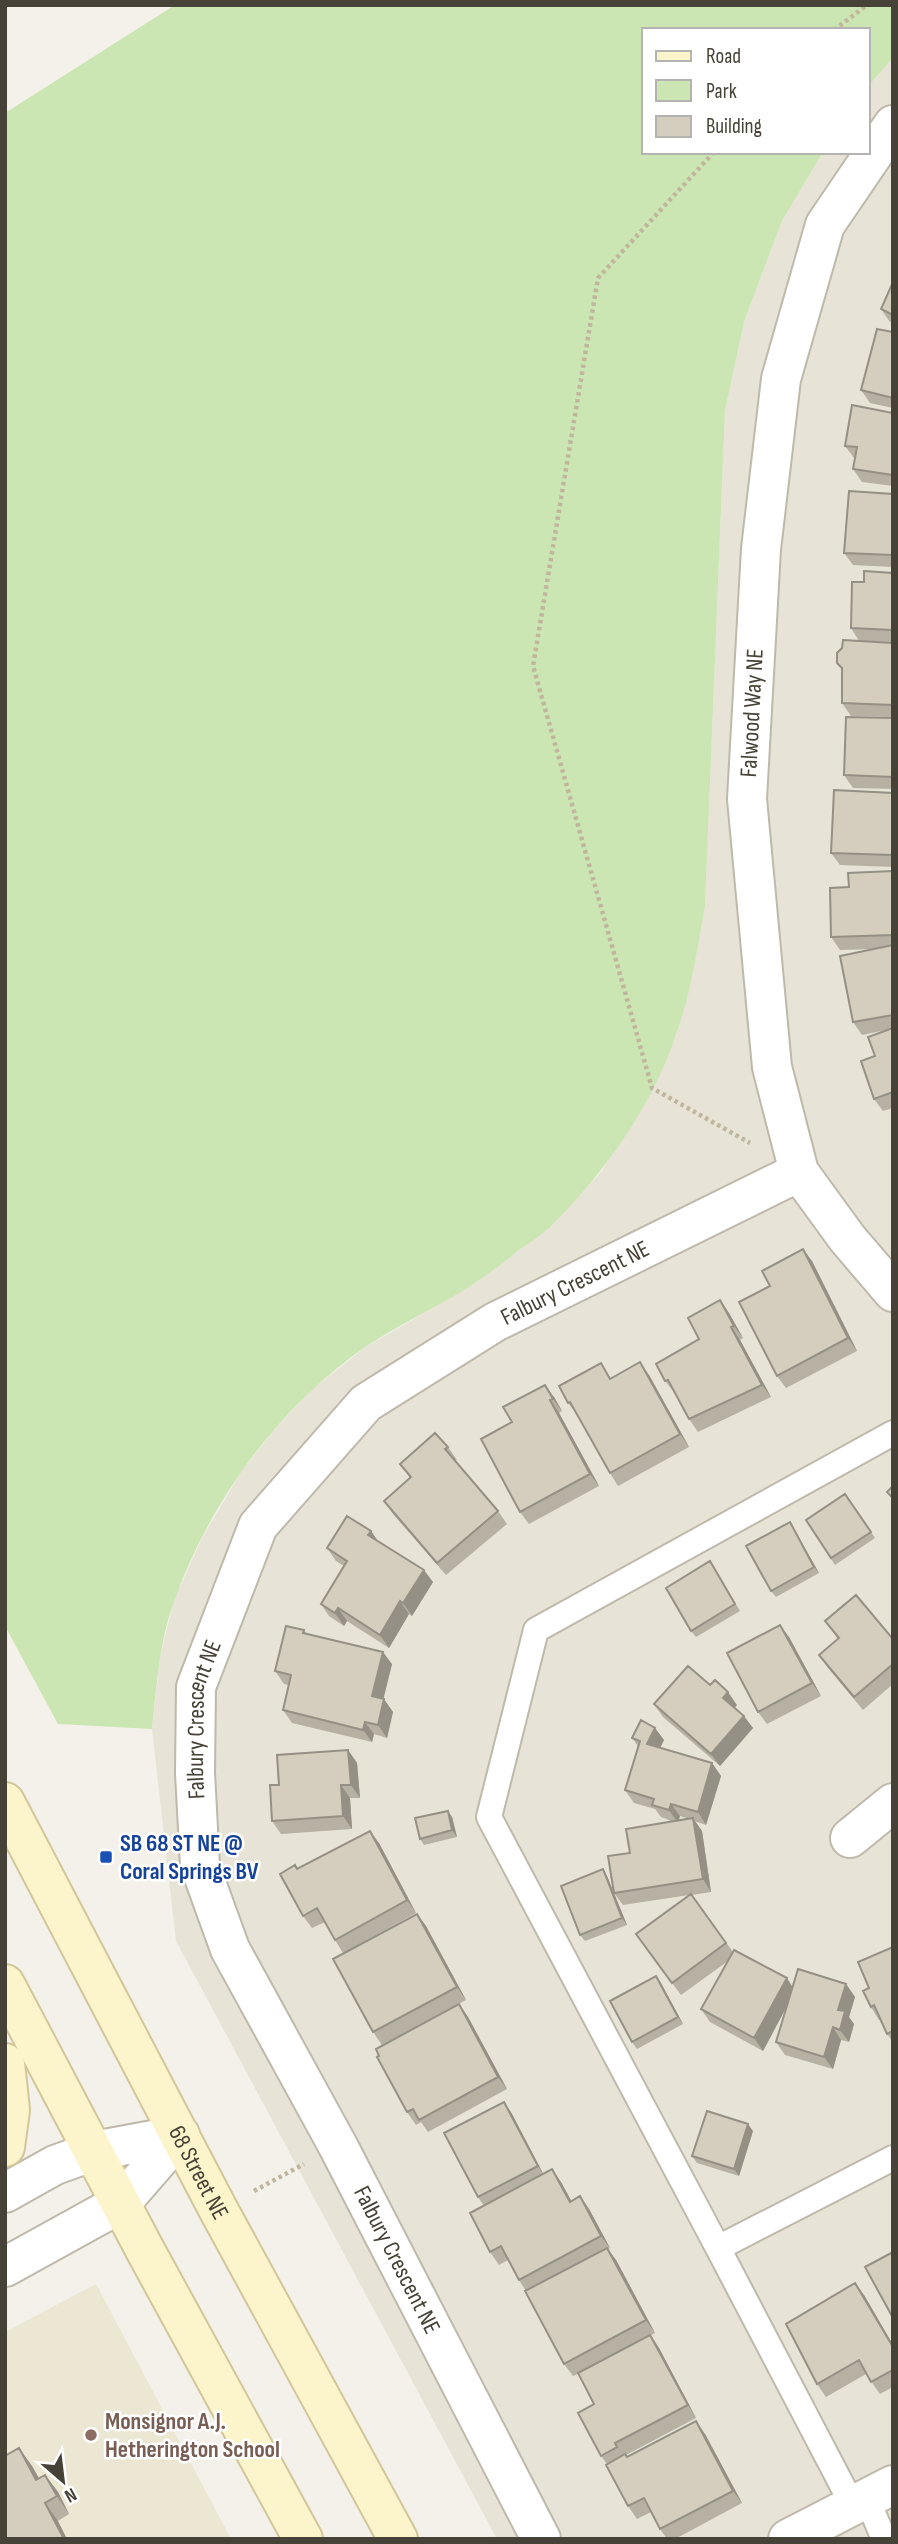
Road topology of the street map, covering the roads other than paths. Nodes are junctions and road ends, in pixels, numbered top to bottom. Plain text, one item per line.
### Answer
1 (893, 125) edge
2 (799, 1172) junction
3 (893, 1292) edge
4 (893, 1433) edge
5 (5, 1802) edge
6 (893, 1803) edge
7 (850, 1838) dead end
8 (5, 1984) edge
9 (5, 2063) edge
10 (180, 2135) junction
11 (5, 2147) edge
12 (94, 2151) junction
13 (893, 2158) edge
14 (5, 2193) edge
15 (121, 2203) junction
16 (718, 2248) junction
17 (5, 2267) edge
18 (871, 2497) edge
19 (303, 2539) edge
20 (398, 2539) edge
21 (541, 2539) edge
22 (788, 2539) edge
23 (884, 2539) edge

1 - 2 street, Falwood Way NE
2 - 3 street, Falwood Way NE
2 - 21 street, Falbury Crescent NE
4 - 16 lane
5 - 10 main road, 68 Street NE
6 - 7 street
8 - 12 main road
9 - 11 main road
10 - 12 street
10 - 15 street
10 - 20 main road, 68 Street NE
12 - 14 street
12 - 15 main road
13 - 16 lane
15 - 17 street
15 - 19 main road
16 - 18 lane
18 - 22 street
18 - 23 lane

